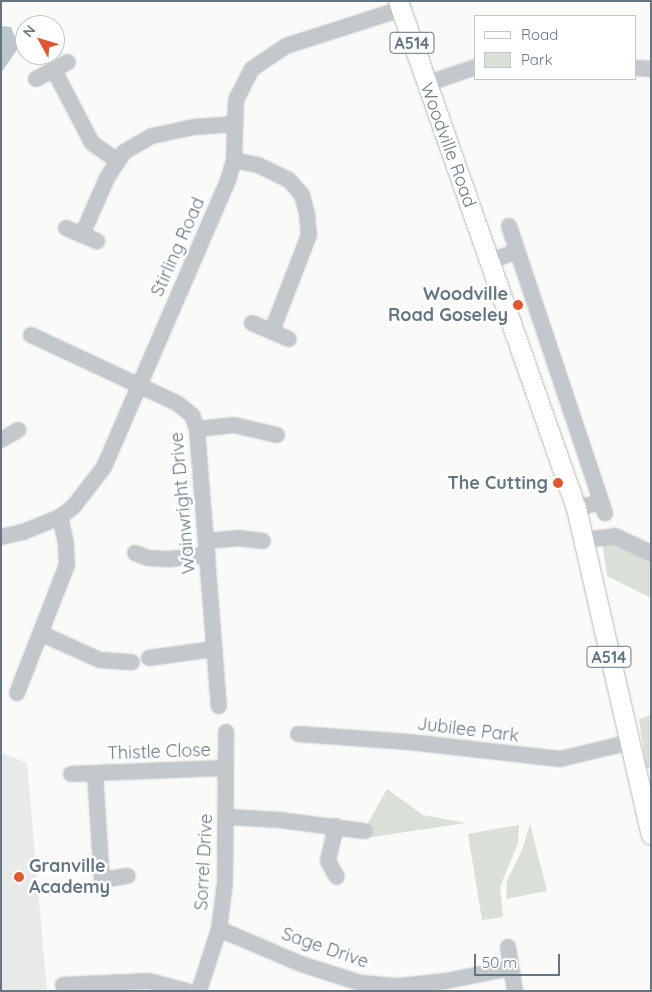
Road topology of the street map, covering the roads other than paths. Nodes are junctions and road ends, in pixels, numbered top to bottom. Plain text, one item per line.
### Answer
1 (399, 5) edge
2 (68, 62) dead end
3 (474, 68) edge
4 (637, 68) edge
5 (651, 68) edge
6 (54, 70) junction
7 (36, 79) dead end
8 (426, 84) junction
9 (233, 124) junction
10 (116, 160) junction
11 (234, 160) junction
12 (509, 226) dead end
13 (66, 228) dead end
14 (82, 235) junction
15 (97, 241) dead end
16 (517, 251) junction
17 (490, 261) junction
18 (252, 323) dead end
19 (272, 331) junction
20 (31, 335) dead end
21 (289, 339) dead end
22 (138, 385) junction
23 (197, 429) junction
24 (18, 430) dead end
25 (277, 435) dead end
26 (1, 440) edge
27 (576, 508) junction
28 (60, 516) junction
29 (1, 537) edge
30 (263, 540) dead end
31 (584, 540) junction
32 (207, 547) junction
33 (135, 553) dead end
34 (651, 553) edge
35 (40, 633) junction
36 (214, 649) junction
37 (149, 658) dead end
38 (132, 662) dead end
39 (16, 693) dead end
40 (219, 706) dead end
41 (226, 732) dead end
42 (298, 734) dead end
43 (630, 742) junction
44 (224, 768) junction
45 (95, 773) junction
46 (71, 774) dead end
47 (227, 818) junction
48 (336, 826) junction
49 (364, 831) dead end
50 (651, 835) edge
51 (128, 876) dead end
52 (337, 877) dead end
53 (219, 929) junction
54 (508, 946) dead end
55 (510, 968) junction
56 (63, 985) dead end
57 (360, 987) edge
58 (111, 988) edge
59 (187, 991) edge
60 (199, 991) edge
61 (515, 991) edge

1 - 8 main road, Woodville Road / A514
1 - 9 street, Stirling Road
2 - 6 street
3 - 8 street
4 - 5 street
6 - 7 street
6 - 10 street
8 - 17 main road, Woodville Road / A514
9 - 10 street
9 - 11 street, Stirling Road
10 - 14 street
11 - 19 street
11 - 22 street, Stirling Road
12 - 16 street
13 - 14 street
14 - 15 street
16 - 17 street
16 - 27 street
17 - 27 main road, Woodville Road / A514
18 - 19 street
19 - 21 street
20 - 22 street, Wainwright Drive
22 - 23 street, Wainwright Drive
22 - 28 street, Stirling Road
23 - 25 street
23 - 32 street, Wainwright Drive
24 - 26 street
27 - 31 main road, Woodville Road / A514
28 - 29 street, Stirling Road
28 - 35 street
30 - 32 street
31 - 34 street
31 - 43 main road, A514
32 - 33 street
32 - 36 street, Wainwright Drive
35 - 38 street
35 - 39 street
36 - 37 street
36 - 40 street, Wainwright Drive
41 - 44 street, Sorrel Drive
42 - 43 street, Jubilee Park
43 - 50 main road, A514
44 - 45 street, Thistle Close
44 - 47 street, Sorrel Drive
45 - 46 street, Thistle Close
45 - 51 street, Thistle Close
47 - 48 street
47 - 53 street, Sorrel Drive
48 - 49 street
48 - 52 street
53 - 57 street, Sage Drive
53 - 60 street, Sorrel Drive
54 - 55 street
55 - 57 street, Sage Drive
55 - 61 street
56 - 58 street
58 - 59 street

